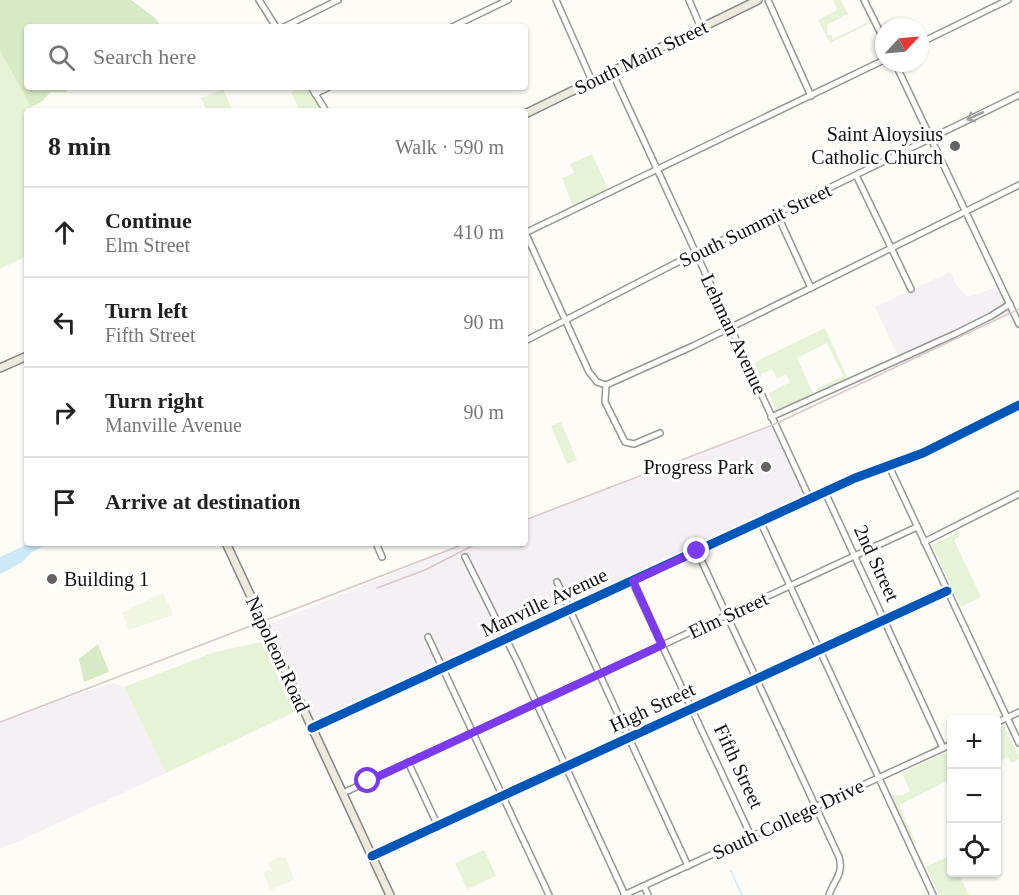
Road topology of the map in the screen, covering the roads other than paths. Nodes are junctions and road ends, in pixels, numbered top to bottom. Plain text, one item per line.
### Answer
1 (259, 0) edge
2 (338, 0) edge
3 (508, 0) edge
4 (556, 0) edge
5 (689, 0) edge
6 (758, 0) edge
7 (768, 0) edge
8 (864, 0) edge
9 (1008, 0) edge
10 (875, 22) edge
11 (274, 24) edge
12 (290, 24) edge
13 (458, 24) edge
14 (701, 28) junction
15 (929, 39) edge
16 (875, 64) edge
17 (612, 72) junction
18 (899, 72) edge
19 (592, 81) junction
20 (313, 90) edge
21 (323, 90) edge
22 (315, 94) junction
23 (1019, 95) edge
24 (812, 96) junction
25 (323, 108) edge
26 (528, 113) edge
27 (930, 138) junction
28 (658, 170) junction
29 (856, 175) junction
30 (1019, 185) edge
31 (966, 212) junction
32 (777, 214) junction
33 (528, 232) edge
34 (528, 240) edge
35 (891, 248) junction
36 (697, 253) junction
37 (811, 288) junction
38 (912, 289) dead end
39 (1010, 304) junction
40 (564, 321) junction
41 (1019, 324) edge
42 (730, 328) junction
43 (528, 339) edge
44 (24, 357) edge
45 (0, 368) edge
46 (606, 385) junction
47 (1019, 405) edge
48 (771, 417) junction
49 (660, 433) dead end
50 (889, 466) junction
51 (825, 492) junction
52 (1019, 494) edge
53 (810, 499) junction
54 (760, 521) junction
55 (917, 527) junction
56 (924, 542) junction
57 (227, 546) edge
58 (377, 546) edge
59 (697, 551) junction
60 (854, 556) junction
61 (382, 557) dead end
62 (465, 557) dead end
63 (633, 581) junction
64 (557, 582) dead end
65 (791, 585) junction
66 (947, 591) junction
67 (569, 610) junction
68 (727, 615) junction
69 (884, 620) junction
70 (429, 637) dead end
71 (506, 639) junction
72 (662, 645) junction
73 (820, 649) junction
74 (443, 668) junction
75 (599, 674) junction
76 (756, 679) junction
77 (536, 703) junction
78 (693, 708) junction
79 (1019, 712) edge
80 (1007, 718) junction
81 (1001, 721) edge
82 (312, 728) junction
83 (473, 733) junction
84 (629, 738) junction
85 (1019, 743) edge
86 (947, 746) edge
87 (943, 748) junction
88 (408, 762) junction
89 (566, 767) junction
90 (879, 777) junction
91 (342, 793) junction
92 (503, 796) junction
93 (815, 806) junction
94 (438, 826) junction
95 (751, 836) junction
96 (372, 856) junction
97 (688, 866) junction
98 (644, 886) junction
99 (390, 895) edge
100 (549, 895) edge
101 (625, 895) edge
102 (648, 895) edge
103 (829, 895) edge
104 (933, 895) edge

1 - 11 street
2 - 12 street
3 - 13 street
4 - 19 street
5 - 14 street
6 - 14 main road, South Main Street
7 - 24 street
8 - 10 street
9 - 15 street
14 - 17 main road, South Main Street
16 - 24 street
17 - 19 main road, South Main Street
17 - 28 street, Lehman Avenue
18 - 27 street
19 - 26 main road, South Main Street
20 - 22 street
21 - 22 street
22 - 25 street
23 -> 27 street, South Summit Street
24 - 28 street
27 - 29 street, South Summit Street
27 - 31 street
28 - 33 street
28 - 36 street, Lehman Avenue
29 - 32 street, South Summit Street
29 - 35 street
30 - 31 street
31 - 35 street
31 - 39 street
32 - 36 street, South Summit Street
32 - 37 street
34 - 40 street
35 - 37 street
35 - 38 street
36 - 40 street, South Summit Street
36 - 42 street, Lehman Avenue
37 - 42 street
39 - 41 street
39 - 48 street
40 - 43 street, South Summit Street
40 - 46 street
42 - 46 street
42 - 48 street, Lehman Avenue
44 - 45 main road
46 - 49 street
47 - 50 street, Manville Avenue
48 - 53 street, Lehman Avenue
50 - 51 street, Manville Avenue
50 - 55 street
51 - 53 street, Manville Avenue
51 - 60 street, 2nd Street
52 - 56 street
53 - 54 street, Manville Avenue
54 - 59 street, Manville Avenue
54 - 65 street
55 - 56 street
55 - 60 street, Elm Street
56 - 66 street
57 - 82 main road, Napoleon Road
58 - 61 street
59 - 63 street, Manville Avenue
59 - 68 street
60 - 65 street, Elm Street
60 - 69 street, 2nd Street
62 - 71 street
63 - 67 street, Manville Avenue
63 - 72 street, Fifth Street
64 - 67 street
65 - 68 street, Elm Street
65 - 73 street
66 - 69 street, High Street
66 - 80 street
67 - 71 street, Manville Avenue
67 - 75 street
68 - 72 street, Elm Street
68 - 76 street
69 - 73 street, High Street
69 - 87 street, 2nd Street
70 - 74 street
71 - 74 street, Manville Avenue
71 - 77 street
72 - 75 street, Elm Street
72 - 78 street, Fifth Street
73 - 76 street, High Street
73 - 90 street
74 - 82 street, Manville Avenue
74 - 83 street
75 - 77 street, Elm Street
75 - 84 street
76 - 78 street, High Street
76 - 93 street
77 - 83 street, Elm Street
77 - 89 street
78 - 84 street, High Street
78 - 95 street, Fifth Street
79 - 80 street
80 - 81 street
80 - 85 street
82 - 91 main road, Napoleon Road
83 - 88 street, Elm Street
83 - 92 street
84 - 89 street, High Street
84 - 97 street
86 - 87 street, South College Drive
87 - 90 street, South College Drive
88 - 91 street, Elm Street
88 - 94 street
89 - 92 street, High Street
89 - 101 street
90 - 93 street, South College Drive
90 - 104 street
91 - 96 main road, Napoleon Road
92 - 94 street, High Street
92 - 100 street
93 - 95 street, South College Drive
93 - 103 street
94 - 96 street, High Street
95 - 97 street, South College Drive
96 - 99 main road, Napoleon Road
97 - 98 street, South College Drive
98 - 101 street, South College Drive
98 - 102 street

